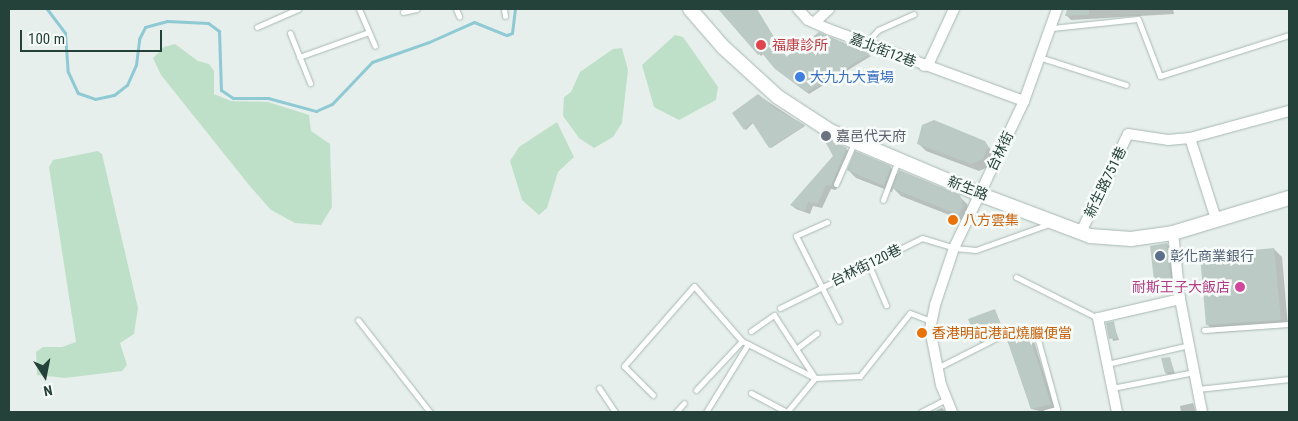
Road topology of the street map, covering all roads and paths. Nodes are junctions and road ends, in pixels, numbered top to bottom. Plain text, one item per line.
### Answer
1 (298, 9) edge
2 (359, 9) edge
3 (417, 9) edge
4 (456, 9) edge
5 (504, 9) edge
6 (798, 9) edge
7 (829, 9) edge
8 (954, 9) edge
9 (1057, 9) edge
10 (692, 10) edge
11 (403, 12) dead end
12 (914, 14) dead end
13 (459, 16) dead end
14 (505, 16) dead end
15 (816, 21) junction
16 (257, 27) dead end
17 (1052, 28) junction
18 (369, 32) junction
19 (290, 33) dead end
20 (1289, 35) edge
21 (866, 43) junction
22 (375, 46) dead end
23 (299, 57) junction
24 (1042, 58) junction
25 (924, 66) junction
26 (310, 83) dead end
27 (1126, 85) dead end
28 (1024, 101) junction
29 (1289, 111) edge
30 (1190, 138) junction
31 (855, 142) junction
32 (898, 160) junction
33 (836, 184) dead end
34 (979, 194) junction
35 (1289, 198) edge
36 (883, 200) dead end
37 (1216, 220) junction
38 (827, 222) dead end
39 (1054, 222) junction
40 (1082, 230) junction
41 (1173, 233) junction
42 (954, 248) junction
43 (868, 263) junction
44 (1016, 277) dead end
45 (820, 287) junction
46 (1180, 299) junction
47 (886, 305) dead end
48 (780, 308) dead end
49 (1098, 318) junction
50 (358, 320) dead end
51 (839, 321) dead end
52 (931, 321) junction
53 (1289, 324) edge
54 (1035, 329) dead end
55 (1204, 330) dead end
56 (750, 331) dead end
57 (817, 333) dead end
58 (998, 337) dead end
59 (745, 342) junction
60 (1189, 345) junction
61 (796, 349) junction
62 (1107, 364) junction
63 (937, 368) junction
64 (1195, 372) junction
65 (815, 378) junction
66 (1289, 379) edge
67 (599, 388) dead end
68 (1112, 388) junction
69 (1198, 389) junction
70 (696, 390) dead end
71 (751, 392) dead end
72 (653, 395) dead end
73 (947, 399) junction
74 (684, 403) dead end
75 (430, 412) edge
76 (615, 412) edge
77 (677, 412) edge
78 (706, 412) edge
79 (786, 412) edge
80 (921, 412) edge
81 (952, 412) edge
82 (1045, 412) edge
83 (1116, 412) edge
84 (1202, 412) edge

1 - 16 lane
2 - 18 lane
3 - 11 lane
4 - 13 lane
5 - 14 lane
6 - 15 street, 嘉北街12巷
7 - 15 street
8 - 25 street
9 - 17 street, 台林街
10 - 31 street, 新生路
12 - 21 lane
15 - 21 street, 嘉北街12巷
17 - 20 lane
17 - 24 street, 台林街
18 - 22 lane
18 - 23 lane
19 - 23 lane
21 - 25 street, 嘉北街12巷
23 - 26 lane
24 - 27 lane
24 - 28 street, 台林街
25 - 28 street, 嘉北街12巷
28 - 34 street, 台林街
29 - 30 street
30 - 37 street
30 - 40 street, 新生路751巷
31 - 32 street, 新生路
31 - 33 lane
32 - 34 street, 新生路
32 - 36 lane
34 - 39 street, 新生路
34 - 42 street, 台林街
35 - 37 street, 新生路
37 - 41 street, 新生路
38 - 45 lane
39 - 40 street, 新生路
39 - 42 lane, 台林街120巷
40 - 41 street, 新生路
41 - 46 street
42 - 43 lane, 台林街120巷
42 - 52 street, 台林街
43 - 45 lane, 台林街120巷
43 - 47 lane
44 - 49 lane
45 - 48 lane, 台林街120巷
45 - 51 lane
46 - 49 street
46 - 60 street
49 - 62 street
50 - 75 lane
52 - 63 street, 台林街
52 - 65 lane
53 - 55 lane
54 - 82 lane
56 - 61 lane
57 - 61 lane
58 - 63 lane
59 - 65 lane
59 - 70 lane
59 - 72 lane
59 - 78 lane
60 - 62 lane
60 - 64 street
61 - 65 lane
62 - 68 street
63 - 73 street, 台林街
64 - 68 lane
64 - 69 street
65 - 79 lane
66 - 69 lane
67 - 76 lane
68 - 83 street
69 - 84 street
71 - 79 lane
73 - 80 lane
73 - 81 street, 台林街
74 - 77 lane

